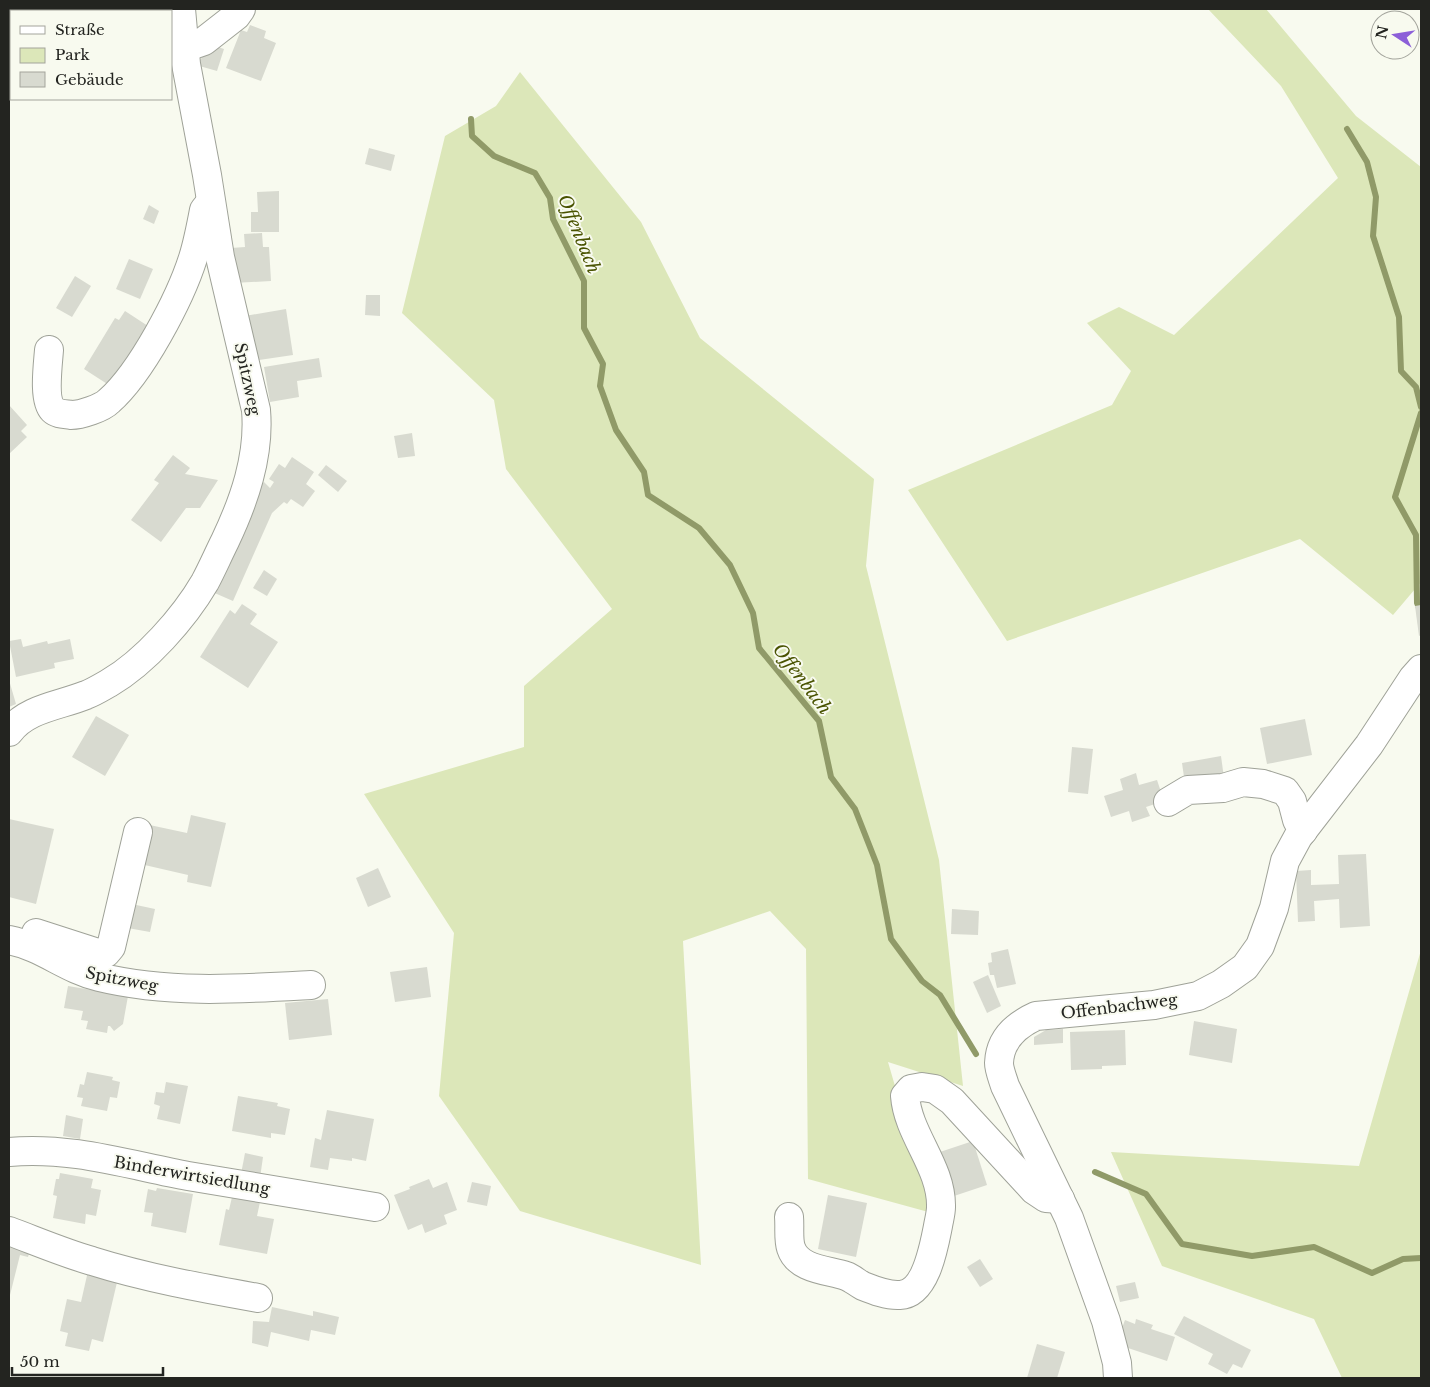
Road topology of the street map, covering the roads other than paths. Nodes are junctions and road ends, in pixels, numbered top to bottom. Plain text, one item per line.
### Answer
1 (181, 9) edge
2 (241, 9) edge
3 (184, 48) junction
4 (211, 201) junction
5 (48, 350) dead end
6 (1421, 669) edge
7 (9, 732) edge
8 (1168, 802) dead end
9 (1303, 831) junction
10 (138, 832) dead end
11 (9, 925) edge
12 (9, 940) edge
13 (311, 985) dead end
14 (9, 1152) edge
15 (1060, 1199) junction
16 (375, 1208) dead end
17 (789, 1217) dead end
18 (9, 1231) edge
19 (258, 1298) dead end
20 (1118, 1378) edge

1 - 3 street, Spitzweg
2 - 3 street
3 - 4 street, Spitzweg
4 - 5 street
4 - 7 street, Spitzweg
6 - 9 street, Offenbachweg
8 - 9 street
9 - 15 street, Offenbachweg
10 - 11 street
12 - 13 street, Spitzweg
14 - 16 street, Binderwirtsiedlung
15 - 17 street
15 - 20 street, Offenbachweg
18 - 19 street

